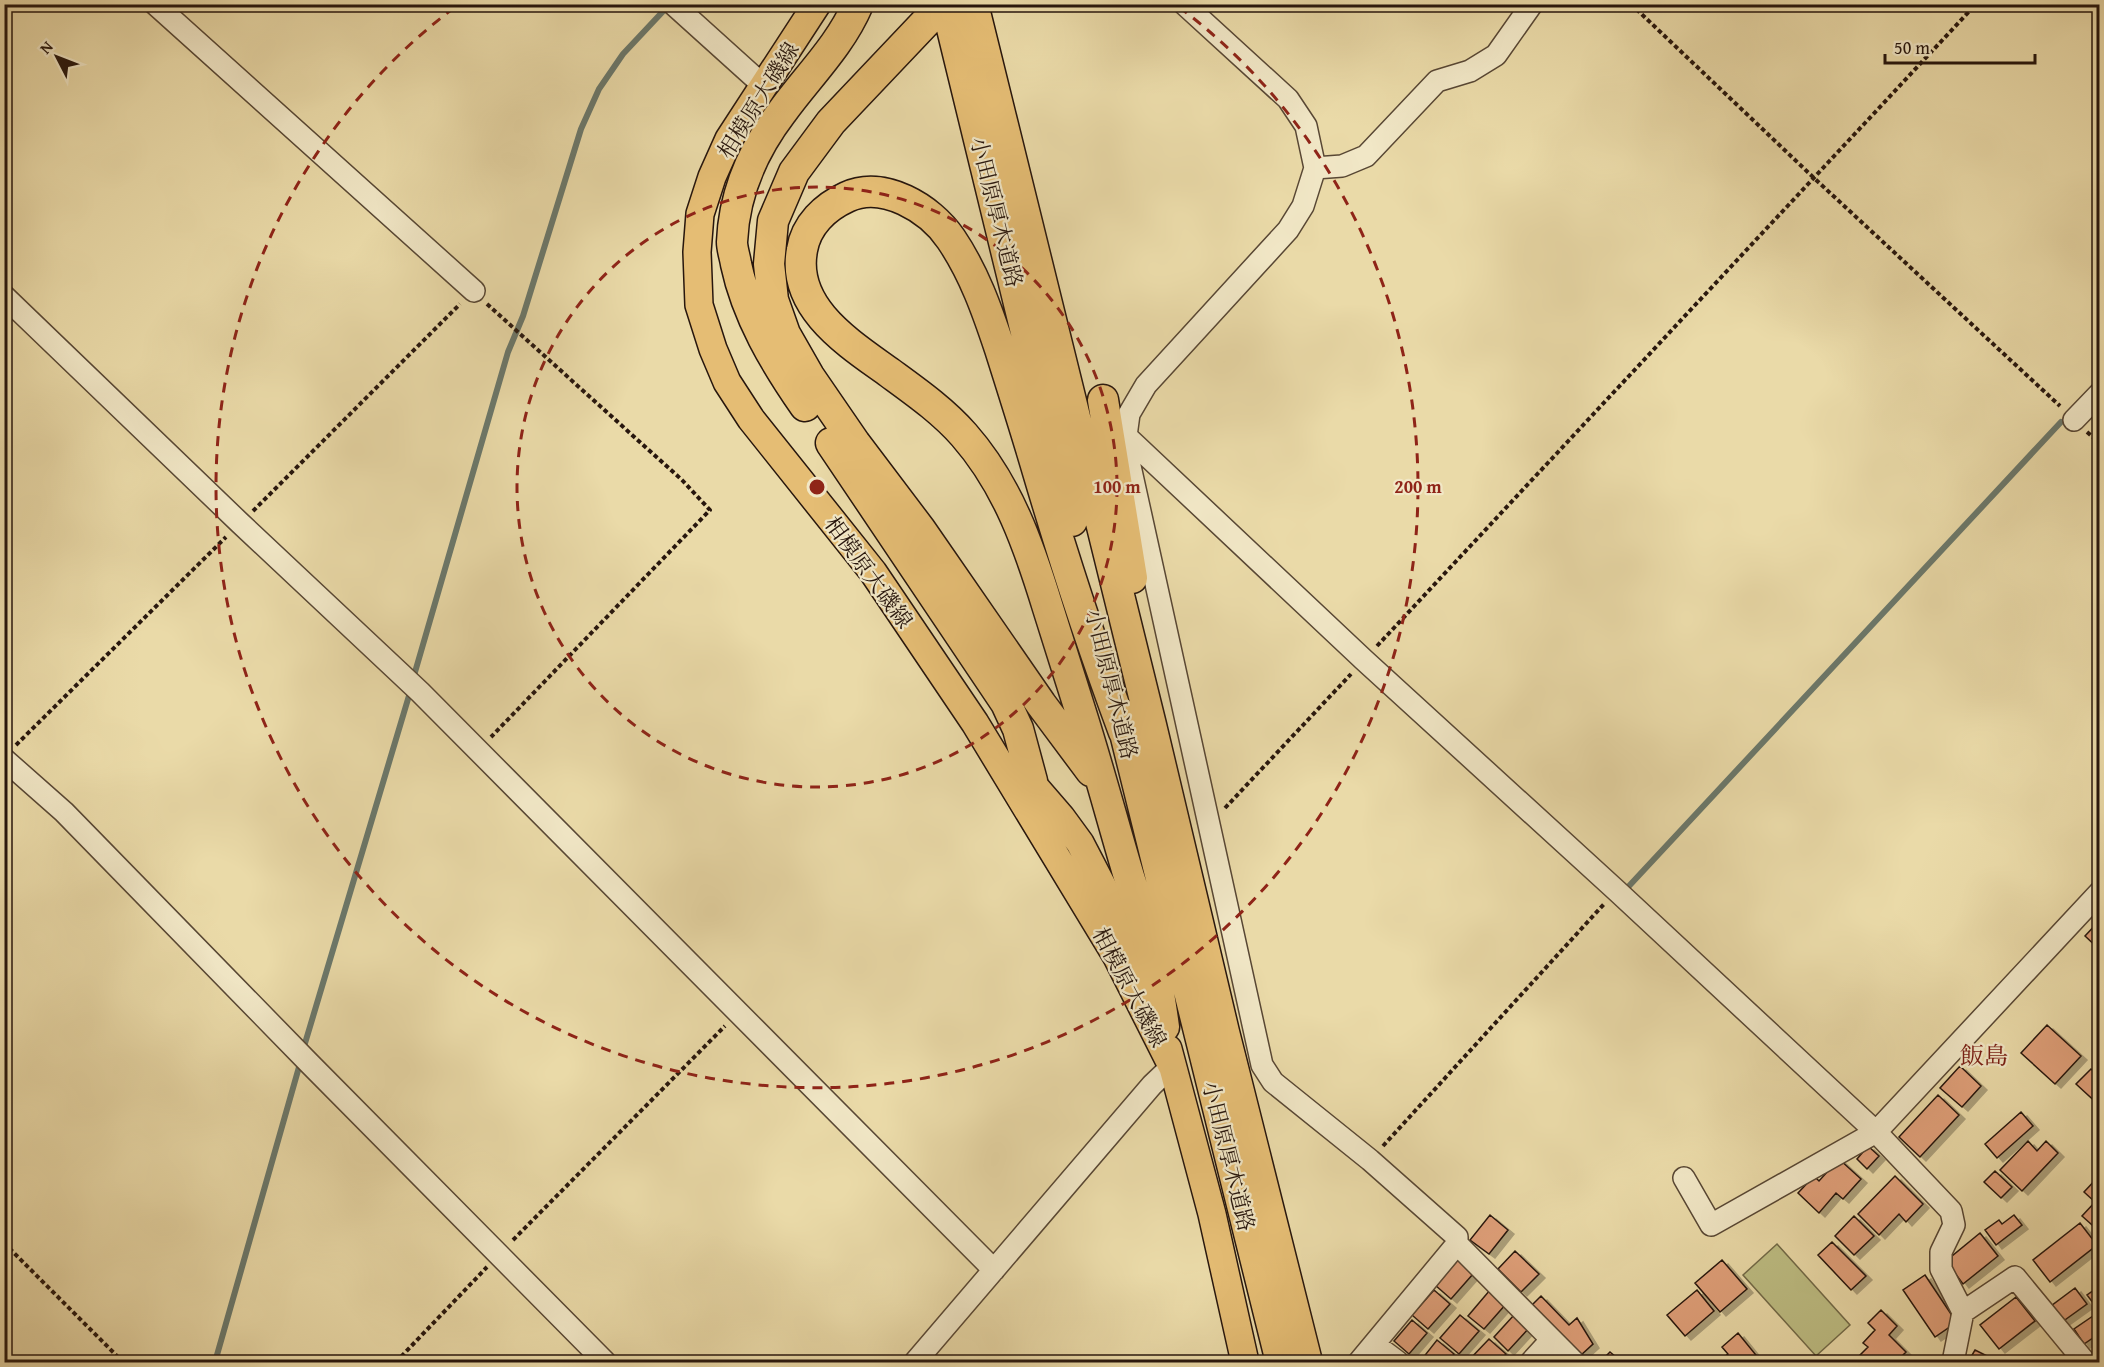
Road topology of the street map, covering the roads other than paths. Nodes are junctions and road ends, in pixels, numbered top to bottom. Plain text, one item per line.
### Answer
1 (155, 4) edge
2 (673, 4) edge
3 (816, 4) edge
4 (858, 4) edge
5 (944, 4) edge
6 (973, 4) edge
7 (1184, 4) edge
8 (1532, 4) edge
9 (765, 87) junction
10 (1315, 168) junction
11 (474, 291) road end
12 (4, 296) edge
13 (2100, 393) edge
14 (1103, 400) dead end
15 (2074, 420) road end
16 (1126, 436) junction
17 (975, 723) junction
18 (1138, 729) junction
19 (4, 759) edge
20 (1032, 781) junction
21 (1111, 810) junction
22 (2100, 892) edge
23 (1117, 957) junction
24 (1164, 1027) junction
25 (1172, 1066) junction
26 (1876, 1132) junction
27 (1684, 1178) dead end
28 (1457, 1244) junction
29 (994, 1270) junction
30 (1963, 1312) junction
31 (1551, 1340) junction
32 (1374, 1344) junction
33 (605, 1362) edge
34 (915, 1362) edge
35 (1245, 1362) edge
36 (1281, 1362) edge
37 (1307, 1362) edge
38 (1359, 1362) edge
39 (1398, 1362) edge
40 (1530, 1362) edge
41 (1574, 1362) edge
42 (1953, 1362) edge
43 (2085, 1362) edge

1 - 11 street
2 - 9 street
3 - 9 main road, 相模原大磯線
4 - 20 highway
5 - 18 highway, 小田原厚木道路
5 - 21 highway
6 - 18 highway, 小田原厚木道路
7 - 10 street
8 - 10 street
9 - 17 main road, 相模原大磯線
10 - 16 street
12 - 29 street
13 - 15 street
14 - 18 highway
16 - 26 street
16 - 28 street
17 - 20 main road, 相模原大磯線
17 - 23 main road, 相模原大磯線
18 - 21 highway
18 - 36 highway, 小田原厚木道路
18 - 37 highway, 小田原厚木道路
19 - 33 street
20 - 23 main road
20 - 24 main road, 相模原大磯線
21 - 24 highway
22 - 26 street
23 - 25 main road, 相模原大磯線
24 - 25 main road, 相模原大磯線
25 - 29 street
25 - 35 main road, 相模原大磯線
26 - 27 street
26 - 30 street
28 - 31 street
28 - 32 street
29 - 34 street
30 - 42 street
30 - 43 street
31 - 40 street
31 - 41 street
32 - 38 street
32 - 39 street

